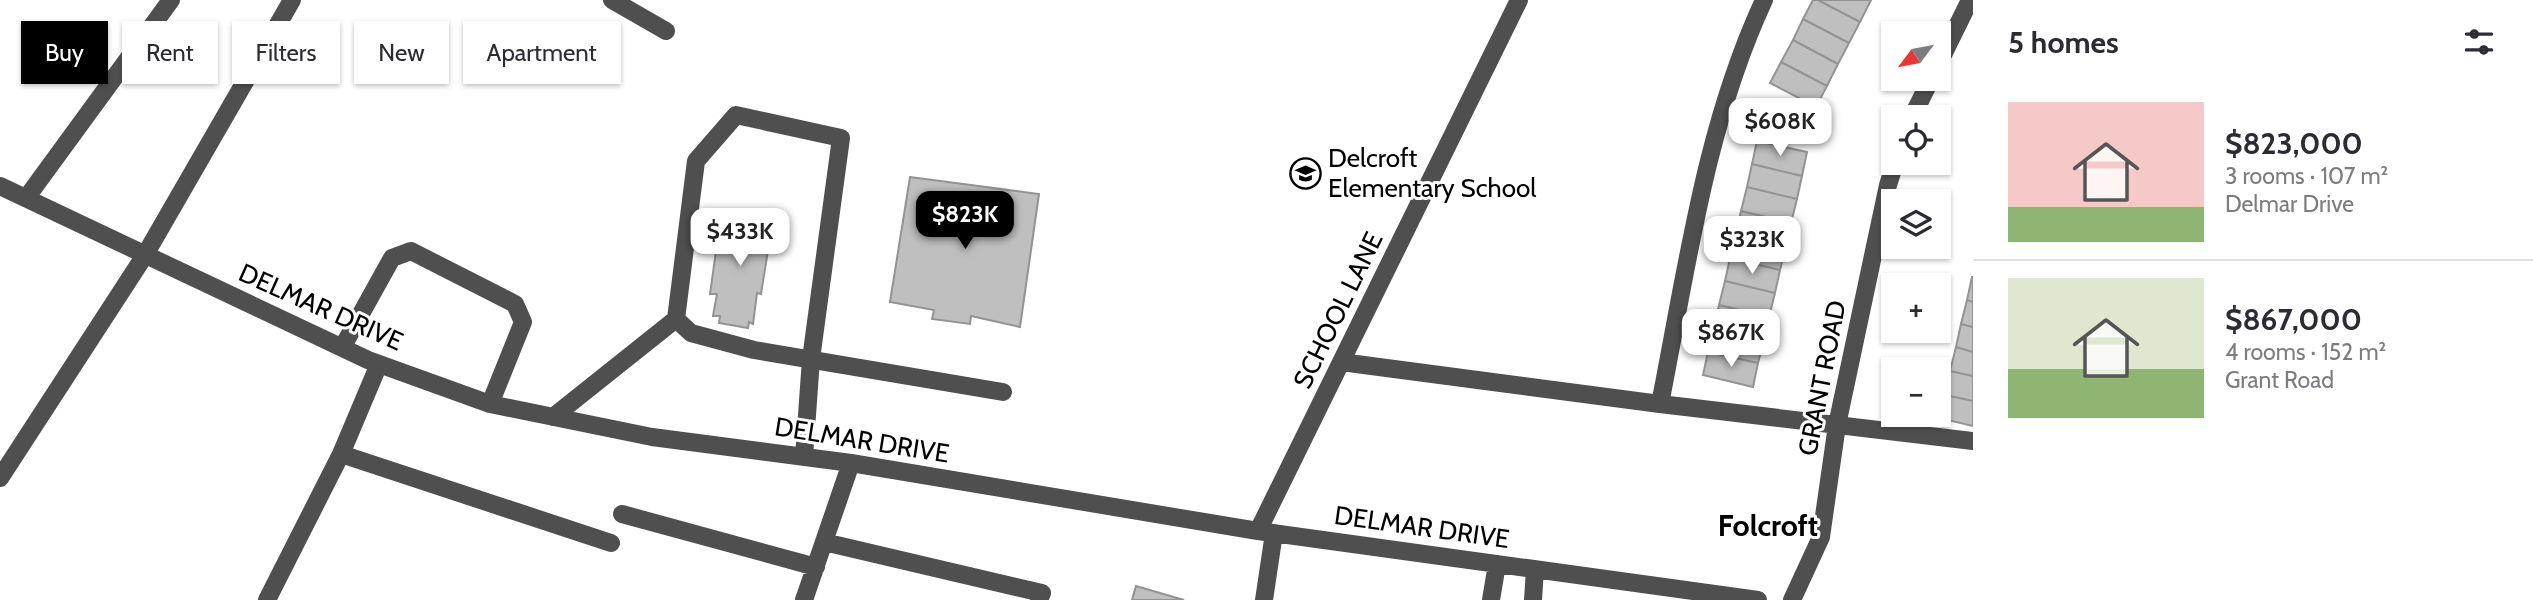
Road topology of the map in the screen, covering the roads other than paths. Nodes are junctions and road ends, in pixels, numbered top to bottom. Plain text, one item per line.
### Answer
1 (171, 0) edge
2 (292, 0) edge
3 (612, 0) edge
4 (1520, 0) edge
5 (1764, 0) edge
6 (1970, 0) edge
7 (666, 31) dead end
8 (1951, 38) edge
9 (1891, 175) edge
10 (0, 186) edge
11 (27, 197) junction
12 (145, 255) junction
13 (676, 319) junction
14 (342, 348) junction
15 (811, 359) junction
16 (1341, 362) junction
17 (379, 364) junction
18 (1003, 392) dead end
19 (490, 404) junction
20 (1660, 404) junction
21 (553, 417) junction
22 (1838, 425) junction
23 (1973, 441) edge
24 (341, 454) junction
25 (804, 457) junction
26 (851, 463) junction
27 (0, 478) edge
28 (622, 514) dead end
29 (1266, 532) junction
30 (824, 542) junction
31 (611, 543) dead end
32 (1497, 564) junction
33 (816, 567) junction
34 (1535, 569) junction
35 (1671, 594) edge
36 (267, 600) edge
37 (804, 600) edge
38 (1039, 600) edge
39 (1264, 600) edge
40 (1491, 600) edge
41 (1533, 600) edge
42 (1758, 600) edge
43 (1792, 600) edge

1 - 11 street
2 - 12 street
3 - 7 street
4 - 16 street, SCHOOL LANE
5 - 20 street
6 - 8 street
9 - 22 street, GRANT ROAD
10 - 11 street, DELMAR DRIVE
11 - 12 street, DELMAR DRIVE
12 - 14 street, DELMAR DRIVE
12 - 27 street
13 - 15 street
13 - 15 street
13 - 21 street
14 - 17 street, DELMAR DRIVE
14 - 19 street
15 - 18 street
15 - 25 street
16 - 20 street
16 - 29 street, SCHOOL LANE
17 - 19 street, DELMAR DRIVE
17 - 24 street
19 - 21 street, DELMAR DRIVE
20 - 22 street
21 - 25 street, DELMAR DRIVE
22 - 23 street
22 - 43 street, GRANT ROAD
24 - 31 street
24 - 36 street
25 - 26 street, DELMAR DRIVE
26 - 29 street, DELMAR DRIVE
26 - 30 street
28 - 33 street
29 - 32 street, DELMAR DRIVE
29 - 39 street, SCHOOL LANE
30 - 33 street
30 - 38 street
32 - 34 street, DELMAR DRIVE
32 - 40 street
33 - 37 street
34 - 35 street, DELMAR DRIVE
34 - 41 street
35 - 42 street, DELMAR DRIVE

